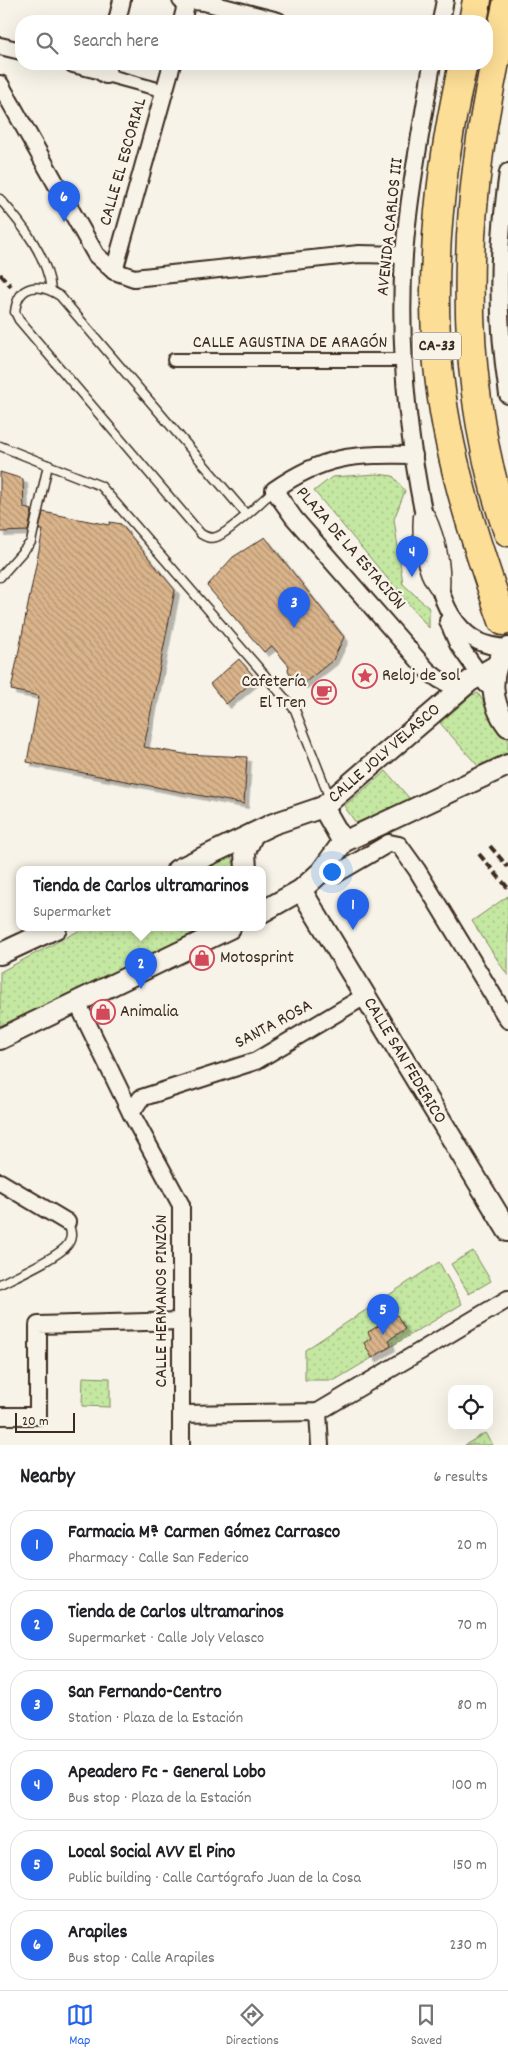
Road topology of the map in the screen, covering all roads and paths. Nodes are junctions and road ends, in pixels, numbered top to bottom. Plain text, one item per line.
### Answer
1 (122, 0) edge
2 (184, 0) edge
3 (445, 0) edge
4 (477, 0) edge
5 (508, 0) edge
6 (118, 15) edge
7 (183, 15) edge
8 (255, 15) edge
9 (442, 15) edge
10 (474, 15) edge
11 (0, 46) edge
12 (15, 50) edge
13 (110, 70) edge
14 (170, 70) edge
15 (431, 70) edge
16 (462, 70) edge
17 (0, 84) edge
18 (165, 92) junction
19 (508, 173) edge
20 (0, 199) edge
21 (404, 255) junction
22 (114, 271) junction
23 (51, 290) junction
24 (174, 360) dead end
25 (405, 360) junction
26 (506, 361) edge
27 (508, 395) edge
28 (0, 446) edge
29 (414, 455) junction
30 (48, 465) junction
31 (274, 490) junction
32 (246, 514) junction
33 (508, 532) edge
34 (0, 577) edge
35 (446, 605) junction
36 (504, 621) dead end
37 (508, 648) edge
38 (482, 674) junction
39 (508, 726) edge
40 (508, 766) edge
41 (327, 804) junction
42 (253, 834) junction
43 (343, 842) junction
44 (185, 866) edge
45 (246, 866) edge
46 (321, 872) junction
47 (296, 894) junction
48 (266, 895) edge
49 (266, 910) edge
50 (50, 931) edge
51 (224, 931) edge
52 (0, 954) edge
53 (365, 996) junction
54 (77, 1002) junction
55 (508, 1020) edge
56 (0, 1039) edge
57 (131, 1113) junction
58 (0, 1182) edge
59 (67, 1222) joint
60 (508, 1231) edge
61 (0, 1284) edge
62 (508, 1299) edge
63 (182, 1321) junction
64 (318, 1412) junction
65 (182, 1414) junction
66 (0, 1416) edge
67 (181, 1445) edge
68 (320, 1445) edge

1 - 6 street
2 - 7 street
2 - 8 street
3 - 9 street
4 - 10 highway
5 - 33 highway, CA-33
11 - 12 street
13 - 18 street
14 - 18 street, CALLE EL ESCORIAL
15 - 21 street, AVENIDA CARLOS III
16 - 36 highway, CA-33
17 - 22 street
18 - 22 street, CALLE EL ESCORIAL
19 - 26 street
20 - 23 lane
21 - 22 street
21 - 25 street, AVENIDA CARLOS III
23 - 32 lane
23 - 32 lane
24 - 25 street, CALLE AGUSTINA DE ARAGÓN
25 - 29 street, AVENIDA CARLOS III
26 - 27 street
28 - 30 lane
29 - 31 street, PLAZA DE LA ESTACIÓN
29 - 35 street
30 - 34 lane
30 - 41 lane
31 - 32 lane
31 - 38 street, PLAZA DE LA ESTACIÓN
35 - 37 street
35 - 38 street
37 - 38 street
38 - 39 street
38 - 41 street, CALLE JOLY VELASCO
40 - 43 street
41 - 42 street
41 - 43 street
42 - 44 street
42 - 45 street
43 - 46 street
46 - 47 street
46 - 55 street
47 - 48 street
47 - 49 street
47 - 53 street, CALLE SAN FEDERICO
50 - 52 street
51 - 54 street
53 - 57 street, SANTA ROSA
53 - 60 street, CALLE SAN FEDERICO
54 - 56 street
54 - 57 street, CALLE HERMANOS PINZÓN
57 - 63 street, CALLE HERMANOS PINZÓN
58 - 59 street
59 - 61 lane
62 - 64 street
63 - 65 street, CALLE HERMANOS PINZÓN
63 - 66 street
64 - 65 street
64 - 68 street
65 - 67 street, CALLE HERMANOS PINZÓN

